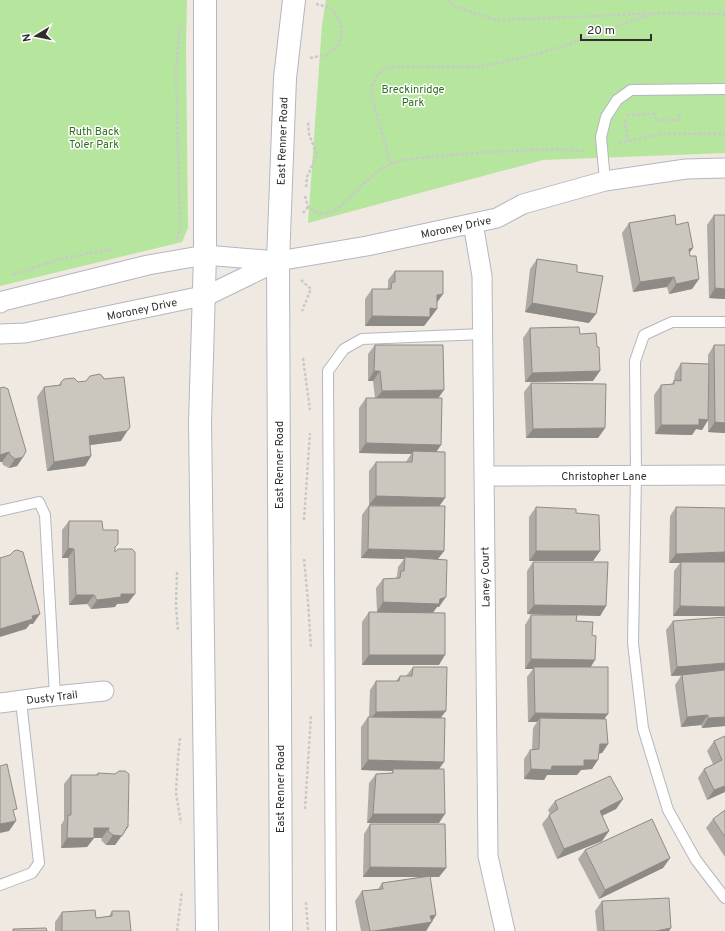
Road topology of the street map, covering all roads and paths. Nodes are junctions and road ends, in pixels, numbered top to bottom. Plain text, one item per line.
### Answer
1 (205, 0) edge
2 (447, 0) edge
3 (302, 1) edge
4 (654, 13) junction
5 (725, 14) edge
6 (180, 23) dead end
7 (304, 59) dead end
8 (725, 89) edge
9 (680, 114) dead end
10 (725, 134) edge
11 (628, 141) junction
12 (602, 147) junction
13 (391, 164) junction
14 (725, 168) edge
15 (605, 180) junction
16 (300, 216) dead end
17 (473, 223) junction
18 (176, 241) dead end
19 (205, 255) junction
20 (300, 257) junction
21 (278, 261) junction
22 (204, 297) junction
23 (0, 303) edge
24 (302, 317) dead end
25 (725, 322) edge
26 (0, 334) edge
27 (483, 334) junction
28 (302, 352) dead end
29 (310, 411) dead end
30 (310, 426) dead end
31 (725, 475) edge
32 (484, 476) junction
33 (636, 476) junction
34 (0, 511) edge
35 (304, 520) dead end
36 (304, 558) dead end
37 (311, 652) dead end
38 (104, 691) dead end
39 (55, 696) junction
40 (21, 701) junction
41 (0, 704) edge
42 (311, 712) dead end
43 (305, 810) dead end
44 (0, 885) edge
45 (305, 897) dead end
46 (725, 898) edge
47 (207, 931) edge
48 (281, 931) edge
49 (308, 931) edge
50 (331, 931) edge
51 (505, 931) edge

1 - 19 main road
2 - 4 path
3 - 7 path
3 - 21 main road, East Renner Road
4 - 5 path
4 - 13 path
6 - 18 path
8 - 12 lane
9 - 11 path
10 - 11 path
11 - 12 path
12 - 13 path
12 - 15 lane
13 - 16 path
14 - 15 street, Moroney Drive
15 - 17 street, Moroney Drive
17 - 20 street, Moroney Drive
17 - 27 street, Laney Court
19 - 21 street, Moroney Drive
19 - 22 main road
19 - 23 street, Moroney Drive
20 - 21 street, Moroney Drive
20 - 24 path
21 - 22 street, Moroney Drive
21 - 48 main road, East Renner Road
22 - 26 street, Moroney Drive
22 - 47 main road
25 - 33 lane
27 - 32 street, Laney Court
27 - 50 lane
28 - 29 path
30 - 35 path
31 - 33 street, Christopher Lane
32 - 33 street, Christopher Lane
32 - 51 street, Laney Court
33 - 46 lane
34 - 39 lane
36 - 37 path
38 - 39 street, Dusty Trail
39 - 40 street, Dusty Trail
40 - 41 street, Dusty Trail
40 - 44 lane
42 - 43 path
45 - 49 path

